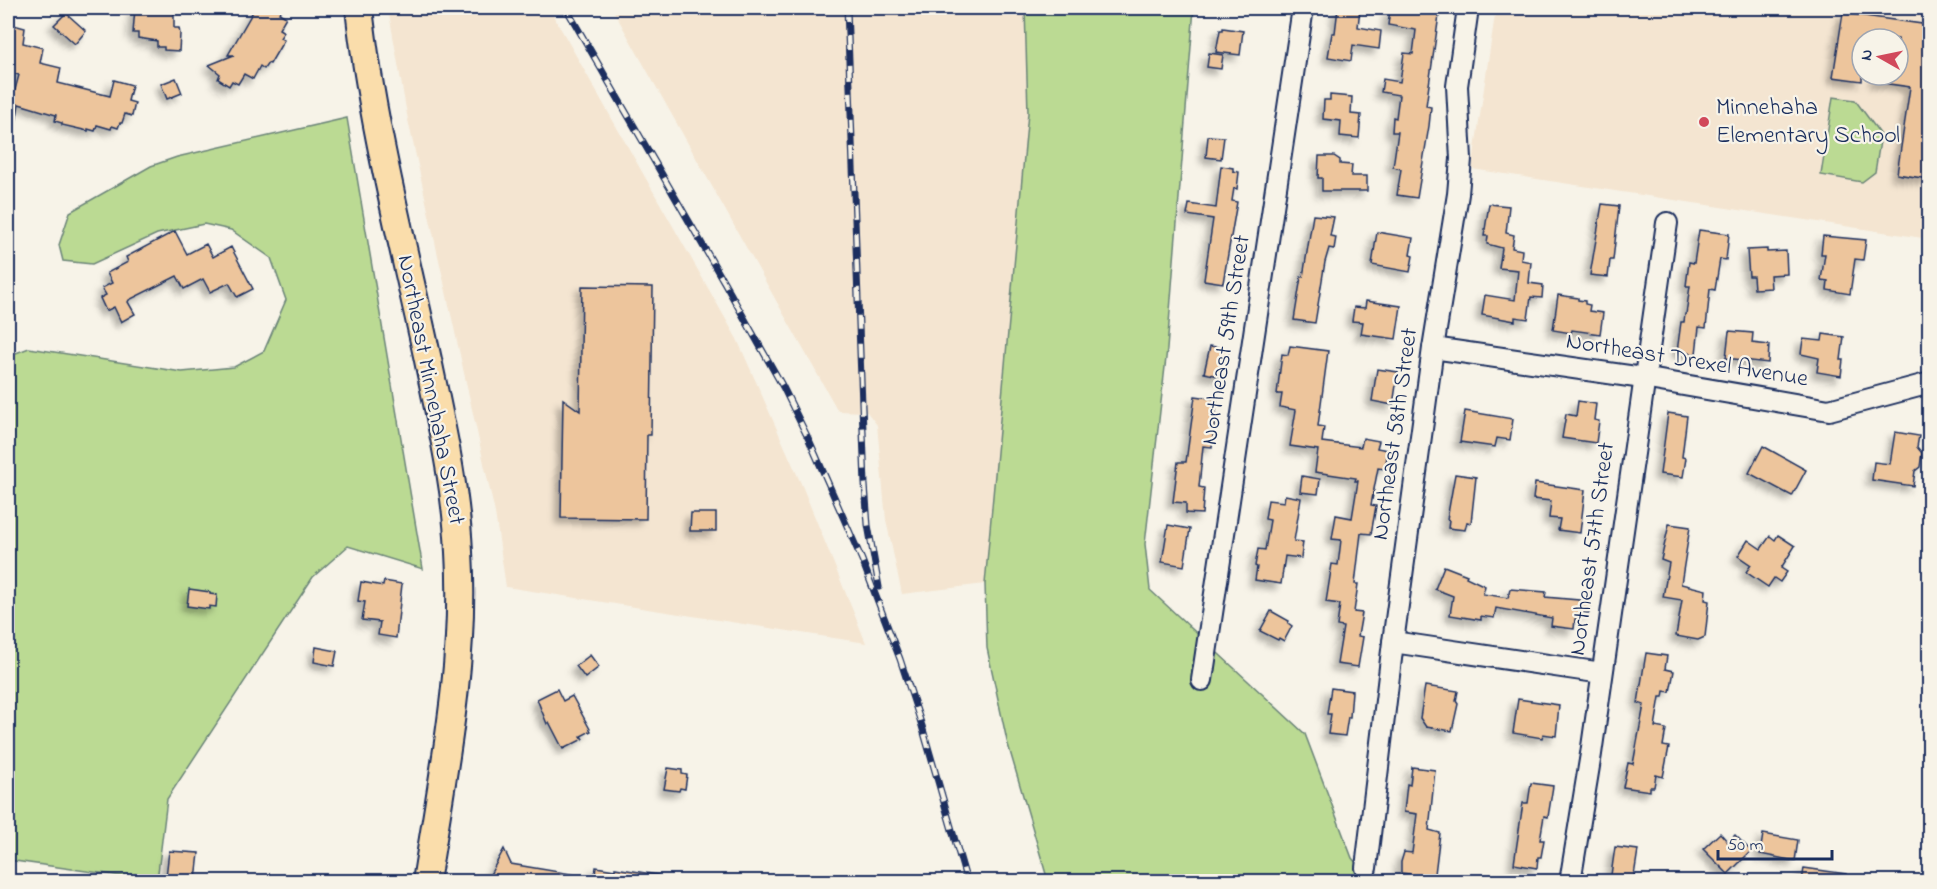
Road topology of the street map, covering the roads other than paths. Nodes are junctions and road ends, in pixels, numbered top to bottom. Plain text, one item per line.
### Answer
1 (359, 8) edge
2 (1303, 8) edge
3 (1468, 8) edge
4 (1667, 223) dead end
5 (1433, 348) junction
6 (1643, 378) junction
7 (1929, 382) edge
8 (1393, 642) junction
9 (1602, 673) junction
10 (1202, 680) dead end
11 (1366, 868) dead end
12 (426, 882) edge
13 (1570, 882) edge

1 - 12 main road, Northeast Minnehaha Street
2 - 10 street, Northeast 59th Street
3 - 5 street, Northeast 58th Street
4 - 6 street, Northeast 57th Street
5 - 6 street, Northeast Drexel Avenue
5 - 8 street, Northeast 58th Street
6 - 7 street, Northeast Drexel Avenue
6 - 9 street, Northeast 57th Street
8 - 9 street
8 - 11 street, Northeast 58th Street
9 - 13 street, Northeast 57th Street

